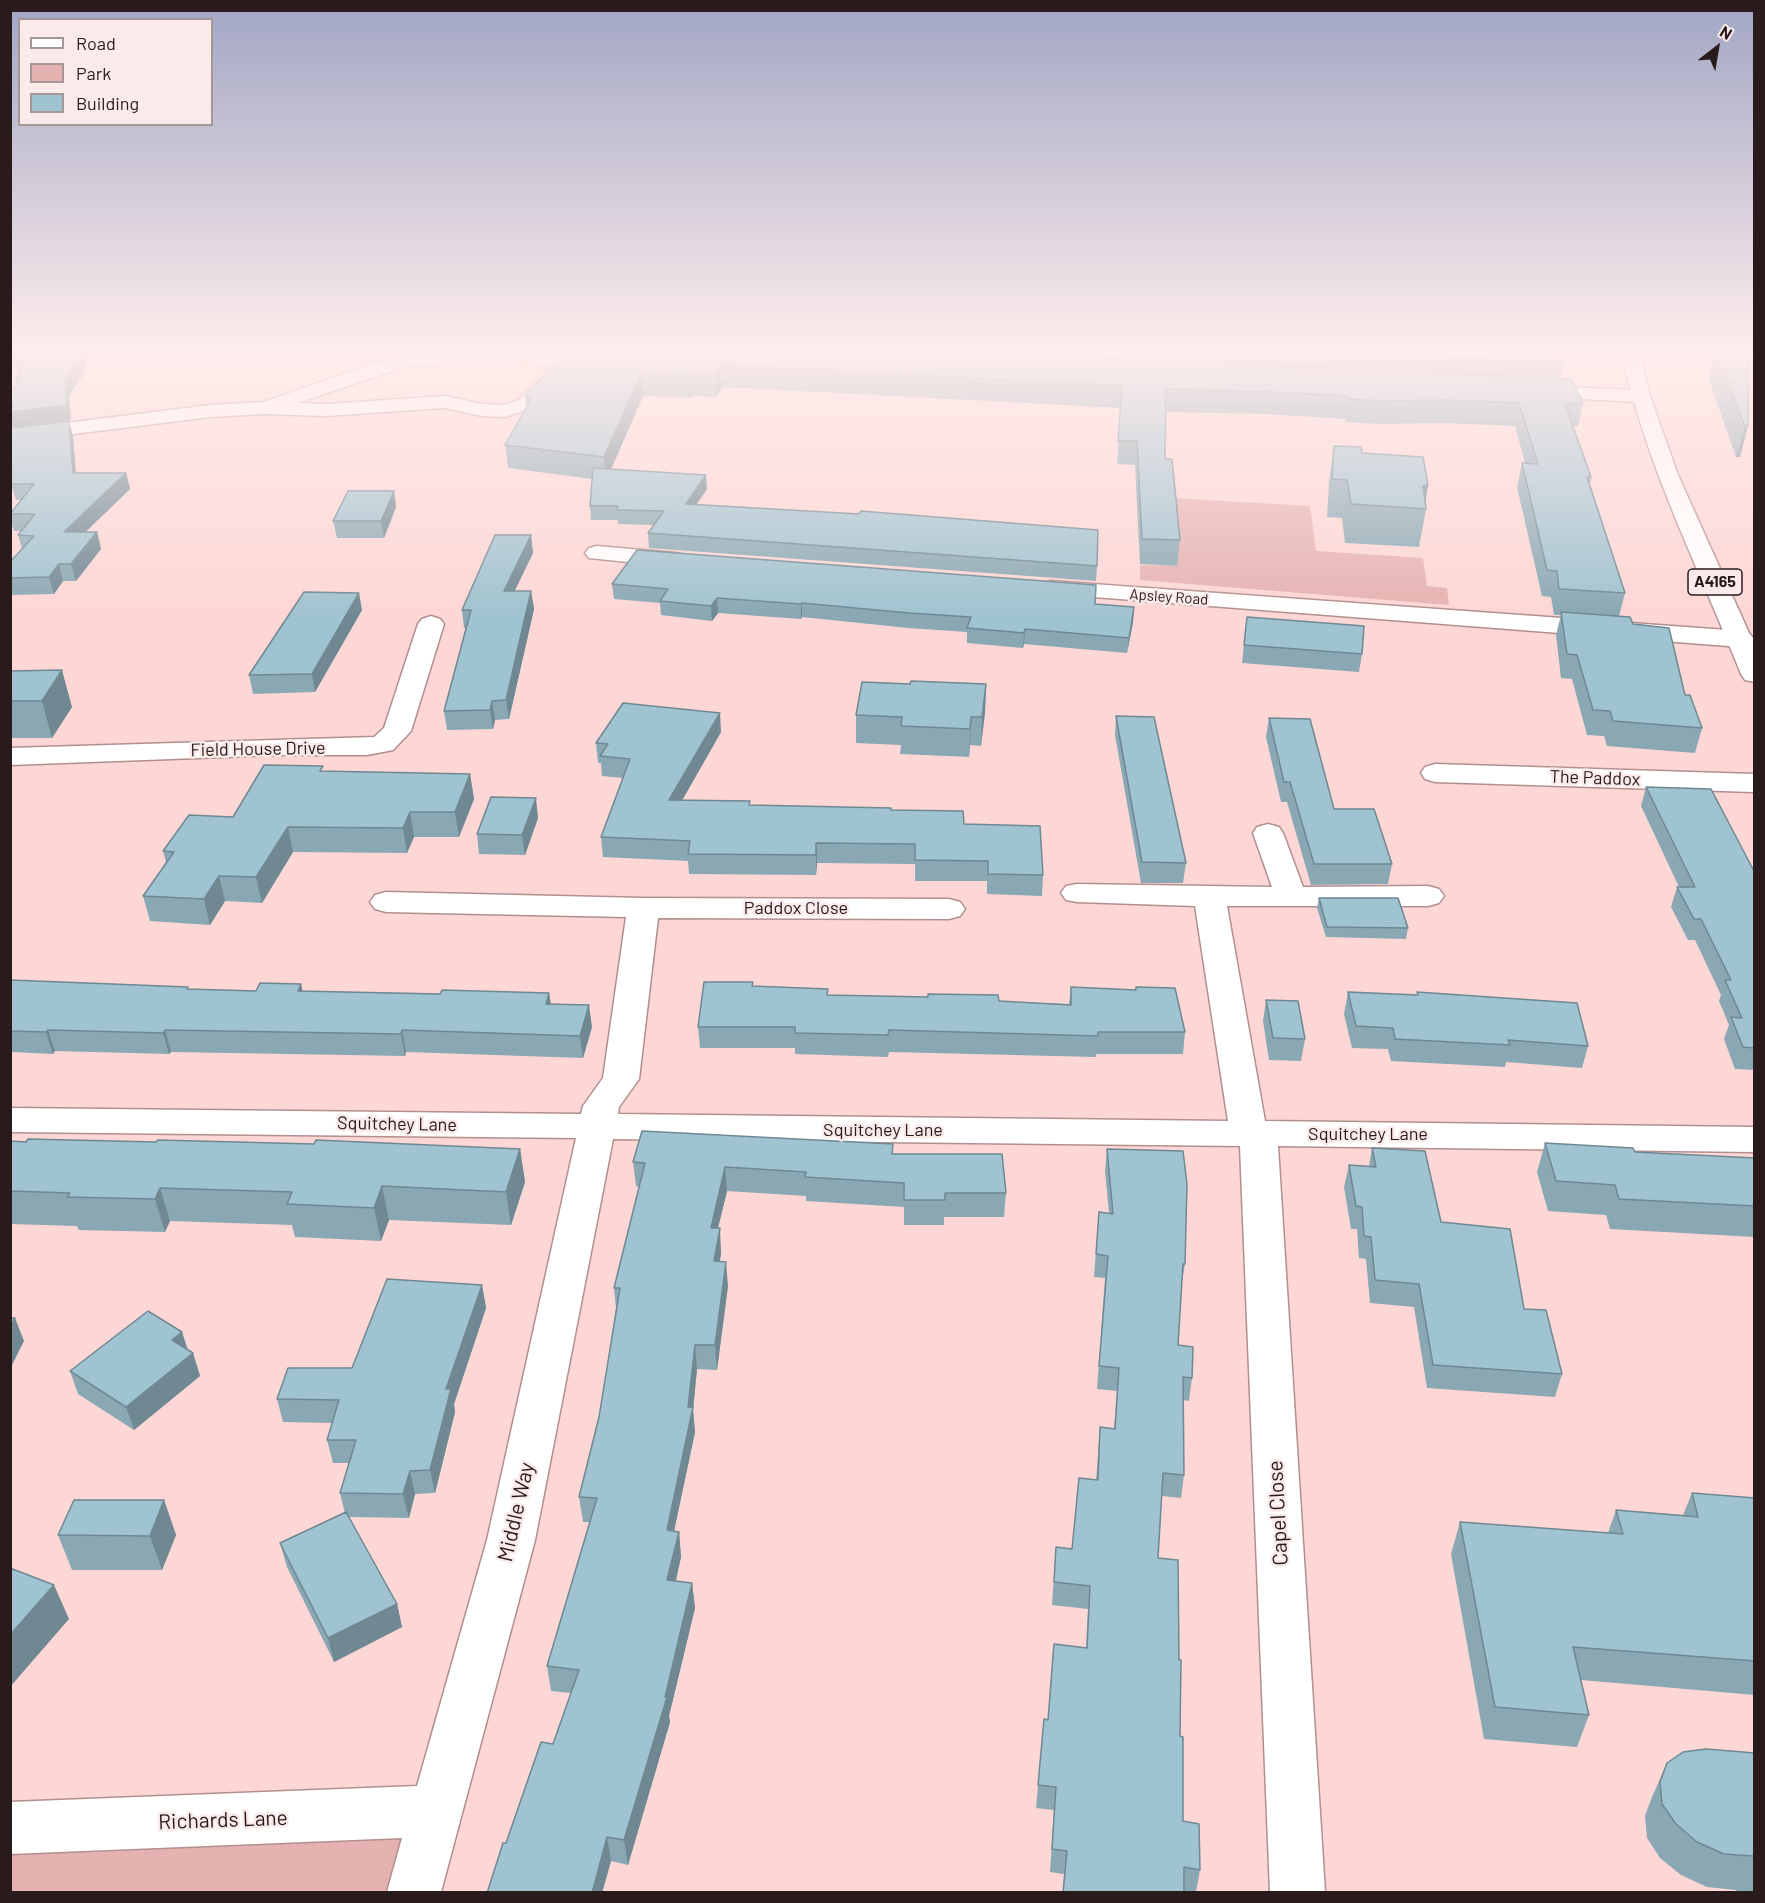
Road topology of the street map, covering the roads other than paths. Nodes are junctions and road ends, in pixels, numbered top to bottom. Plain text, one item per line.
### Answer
1 (1654, 439) edge
2 (597, 553) dead end
3 (704, 562) edge
4 (1024, 586) edge
5 (401, 632) dead end
6 (1741, 639) junction
7 (1755, 674) edge
8 (10, 757) edge
9 (1436, 773) dead end
10 (1755, 783) edge
11 (1268, 833) dead end
12 (1077, 893) dead end
13 (1428, 896) dead end
14 (1209, 897) junction
15 (1291, 897) junction
16 (386, 902) dead end
17 (643, 908) junction
18 (949, 909) dead end
19 (10, 1120) edge
20 (597, 1126) junction
21 (1253, 1133) junction
22 (1755, 1139) edge
23 (436, 1811) junction
24 (10, 1828) edge
25 (414, 1893) edge
26 (1298, 1893) edge

1 - 6 street, A4165
2 - 3 street
4 - 6 street, Apsley Road
5 - 8 street, Field House Drive
6 - 7 street, A4165
9 - 10 street, The Paddox
11 - 15 street
12 - 14 street
13 - 15 street
14 - 15 street
14 - 21 street
16 - 17 street, Paddox Close
17 - 18 street, Paddox Close
17 - 20 street
19 - 20 street, Squitchey Lane
20 - 21 street, Squitchey Lane
20 - 23 street, Middle Way
21 - 22 street, Squitchey Lane
21 - 26 street, Capel Close
23 - 24 street, Richards Lane
23 - 25 street, Middle Way

